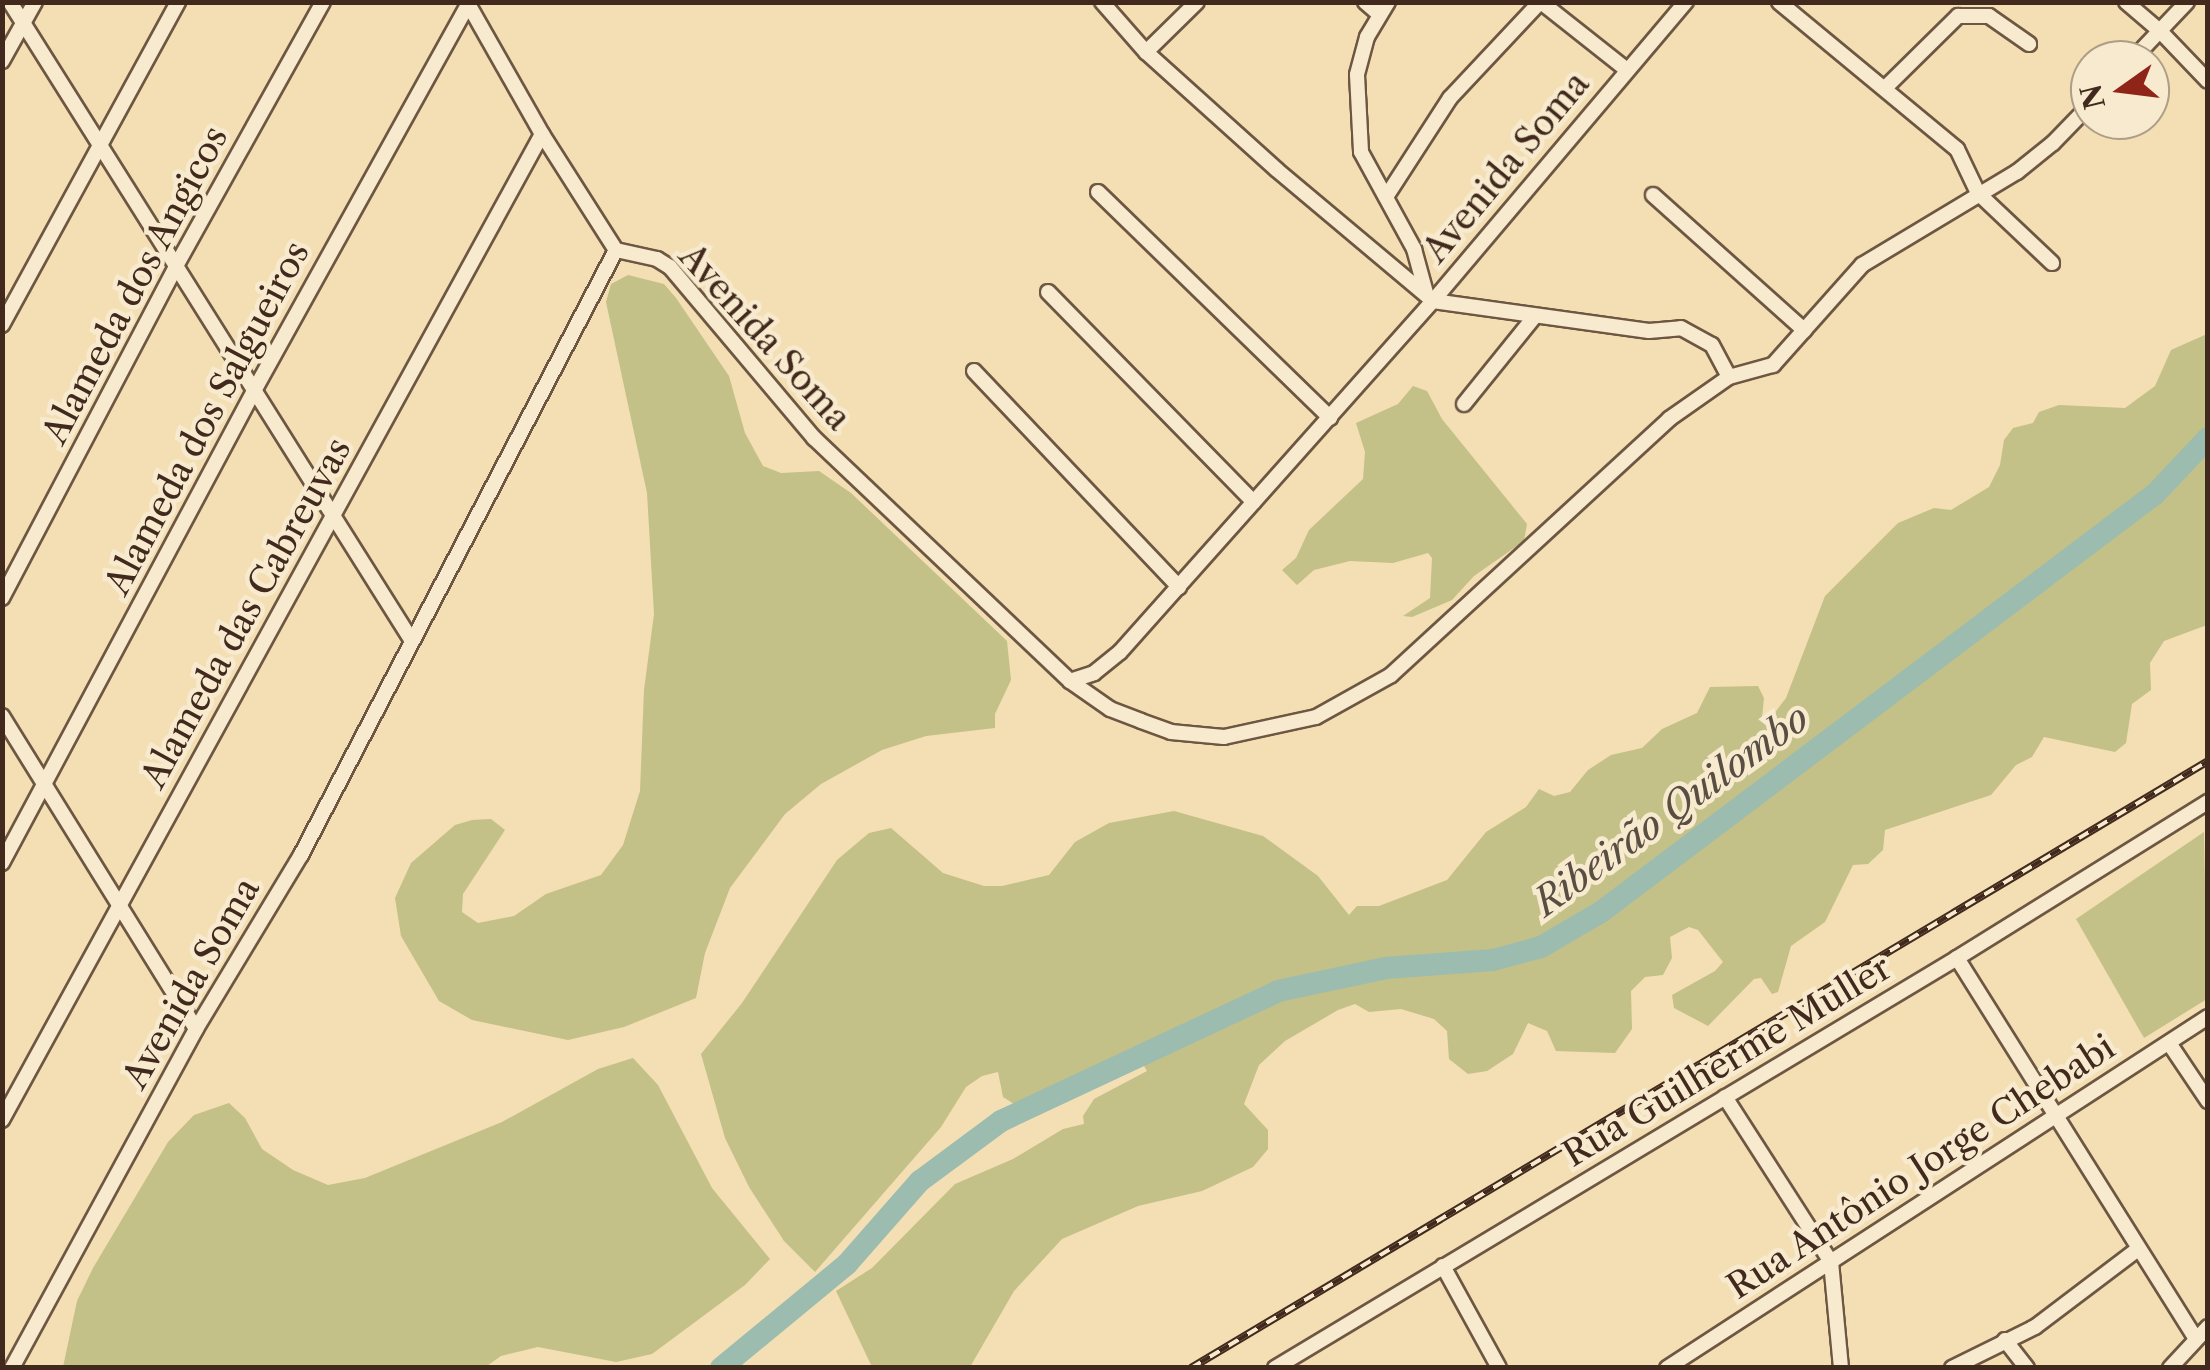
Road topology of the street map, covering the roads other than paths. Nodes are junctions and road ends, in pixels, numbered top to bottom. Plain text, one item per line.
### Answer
1 (10, 2) edge
2 (35, 2) edge
3 (178, 2) edge
4 (323, 2) edge
5 (1102, 2) edge
6 (1197, 2) edge
7 (1365, 2) edge
8 (1541, 2) edge
9 (1686, 2) edge
10 (1778, 2) edge
11 (2126, 2) edge
12 (2186, 2) edge
13 (467, 3) edge
14 (1383, 8) edge
15 (23, 24) junction
16 (2160, 31) junction
17 (2151, 40) edge
18 (2029, 44) dead end
19 (1146, 52) junction
20 (2, 61) edge
21 (1627, 70) junction
22 (2208, 81) edge
23 (1886, 88) junction
24 (2070, 126) edge
25 (542, 134) junction
26 (99, 142) junction
27 (1098, 192) dead end
28 (1978, 193) junction
29 (1653, 194) dead end
30 (1386, 198) junction
31 (616, 250) junction
32 (2052, 263) dead end
33 (176, 266) junction
34 (1048, 292) dead end
35 (1430, 298) junction
36 (1534, 316) junction
37 (2, 325) edge
38 (1804, 330) junction
39 (974, 371) dead end
40 (1729, 377) junction
41 (255, 389) junction
42 (1464, 404) dead end
43 (1330, 418) junction
44 (1254, 502) junction
45 (332, 516) junction
46 (1179, 586) junction
47 (2, 598) edge
48 (412, 641) junction
49 (1070, 681) junction
50 (2, 716) edge
51 (45, 780) junction
52 (2208, 802) edge
53 (2, 863) edge
54 (120, 907) junction
55 (1957, 958) junction
56 (2208, 1017) edge
57 (196, 1030) junction
58 (2168, 1043) junction
59 (1726, 1097) junction
60 (2208, 1101) edge
61 (2054, 1119) junction
62 (2, 1120) edge
63 (2138, 1249) junction
64 (1831, 1262) junction
65 (1443, 1266) junction
66 (2208, 1327) edge
67 (2195, 1338) junction
68 (2006, 1340) junction
69 (12, 1368) edge
70 (1275, 1368) edge
71 (1499, 1368) edge
72 (1667, 1368) edge
73 (1842, 1368) edge
74 (1952, 1368) edge
75 (2027, 1368) edge
76 (2170, 1368) edge

1 - 15 street
2 - 15 street
3 - 26 street
4 - 33 street, Alameda dos Angicos
5 - 19 street
6 - 19 street
7 - 14 street
8 - 21 street
8 - 30 street
9 - 21 street, Avenida Soma
10 - 23 street
11 - 16 street
12 - 16 street
13 - 25 street
13 - 41 street, Alameda dos Salgueiros
14 - 30 street
15 - 20 street
15 - 26 street
16 - 17 street
16 - 22 street
18 - 23 street
19 - 35 street
21 - 35 street, Avenida Soma
23 - 28 street
24 - 28 street
25 - 31 street
25 - 45 street, Alameda das Cabreuvas
26 - 33 street
26 - 37 street
27 - 43 street
28 - 32 street
28 - 38 street
29 - 38 street
30 - 35 street
31 - 48 street, Avenida Soma
31 - 49 street, Avenida Soma
33 - 41 street
33 - 47 street, Alameda dos Angicos
34 - 44 street
35 - 36 street
35 - 43 street, Avenida Soma
36 - 40 street
36 - 42 street
38 - 40 street
39 - 46 street
40 - 49 street
41 - 45 street
41 - 51 street, Alameda dos Salgueiros
43 - 44 street, Avenida Soma
44 - 46 street, Avenida Soma
45 - 48 street
45 - 54 street, Alameda das Cabreuvas
46 - 49 street, Avenida Soma
48 - 57 street, Avenida Soma
50 - 51 street
51 - 53 street, Alameda dos Salgueiros
51 - 54 street
52 - 55 street, Rua Guilherme Muller
54 - 57 street
54 - 62 street, Alameda das Cabreuvas
55 - 59 street, Rua Guilherme Muller
55 - 61 street
56 - 58 street, Rua Antônio Jorge Chebabi
57 - 69 street, Avenida Soma
58 - 60 street
58 - 61 street, Rua Antônio Jorge Chebabi
59 - 64 street
59 - 65 street, Rua Guilherme Muller
61 - 63 street
61 - 64 street, Rua Antônio Jorge Chebabi
63 - 67 street
63 - 68 street
64 - 72 street, Rua Antônio Jorge Chebabi
64 - 73 street
65 - 70 street, Rua Guilherme Muller
65 - 71 street
66 - 67 street
67 - 76 street
68 - 74 street
68 - 75 street

